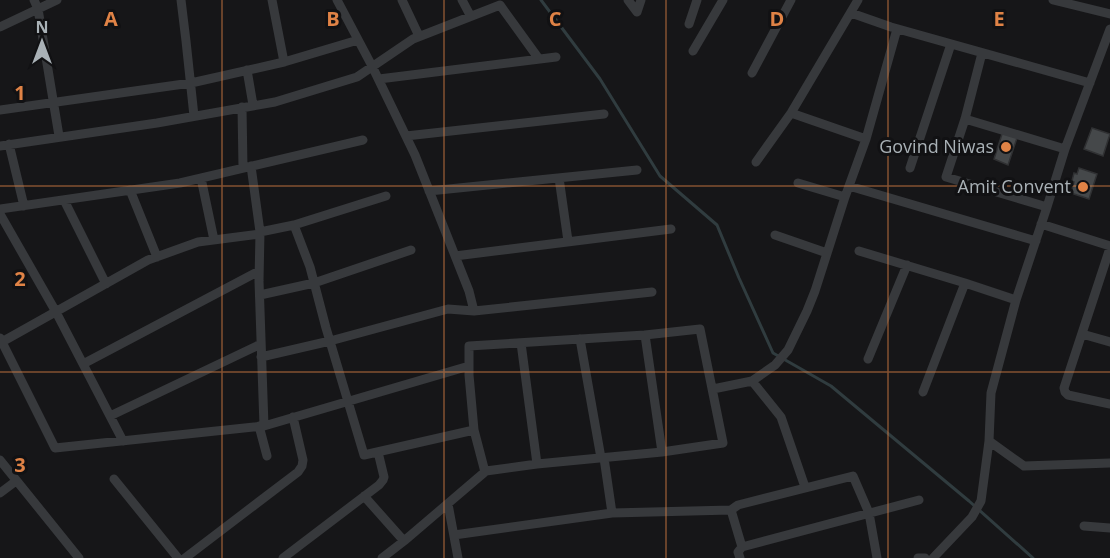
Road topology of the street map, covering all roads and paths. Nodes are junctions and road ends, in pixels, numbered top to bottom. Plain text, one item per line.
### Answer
1 (57, 0) edge
2 (181, 0) edge
3 (272, 0) edge
4 (337, 0) edge
5 (402, 0) edge
6 (462, 0) edge
7 (628, 0) edge
8 (641, 0) edge
9 (697, 0) edge
10 (723, 0) edge
11 (791, 0) edge
12 (858, 0) edge
13 (1053, 0) edge
14 (36, 5) edge
15 (851, 13) junction
16 (1110, 14) edge
17 (470, 15) junction
18 (689, 24) dead end
19 (0, 27) edge
20 (897, 29) junction
21 (1110, 29) edge
22 (419, 36) junction
23 (358, 40) junction
24 (951, 44) junction
25 (693, 51) dead end
26 (982, 53) junction
27 (556, 57) dead end
28 (539, 60) junction
29 (284, 62) junction
30 (372, 66) junction
31 (247, 70) junction
32 (752, 73) dead end
33 (379, 79) junction
34 (191, 83) junction
35 (1090, 83) junction
36 (53, 102) junction
37 (253, 105) junction
38 (242, 107) junction
39 (0, 110) edge
40 (791, 113) junction
41 (604, 114) dead end
42 (194, 116) junction
43 (965, 119) junction
44 (59, 136) junction
45 (406, 136) junction
46 (363, 140) dead end
47 (866, 140) junction
48 (5, 145) edge
49 (1065, 149) junction
50 (756, 162) dead end
51 (247, 167) junction
52 (910, 168) dead end
53 (637, 170) dead end
54 (201, 178) junction
55 (559, 178) junction
56 (798, 183) dead end
57 (849, 186) junction
58 (130, 190) junction
59 (429, 191) junction
60 (386, 196) dead end
61 (845, 197) junction
62 (64, 200) junction
63 (24, 206) junction
64 (1047, 207) junction
65 (0, 209) edge
66 (0, 214) edge
67 (1041, 224) junction
68 (294, 225) junction
69 (671, 229) dead end
70 (260, 233) junction
71 (775, 235) dead end
72 (214, 240) junction
73 (1036, 241) junction
74 (568, 242) junction
75 (1110, 247) edge
76 (411, 250) dead end
77 (859, 251) dead end
78 (827, 253) junction
79 (455, 255) junction
80 (157, 256) junction
81 (907, 265) junction
82 (259, 272) junction
83 (314, 283) junction
84 (965, 283) junction
85 (106, 284) junction
86 (652, 292) dead end
87 (260, 295) junction
88 (1016, 300) junction
89 (474, 311) junction
90 (56, 312) junction
91 (1082, 334) junction
92 (645, 335) junction
93 (580, 339) junction
94 (1, 341) edge
95 (330, 341) junction
96 (1110, 342) edge
97 (521, 343) junction
98 (261, 344) junction
99 (261, 357) junction
100 (868, 359) dead end
101 (83, 364) junction
102 (469, 366) junction
103 (752, 381) junction
104 (713, 389) junction
105 (923, 392) dead end
106 (347, 401) junction
107 (1110, 404) edge
108 (110, 416) junction
109 (293, 417) junction
110 (261, 426) junction
111 (474, 430) junction
112 (123, 441) junction
113 (989, 441) junction
114 (378, 452) junction
115 (662, 452) junction
116 (267, 456) dead end
117 (602, 458) junction
118 (0, 460) edge
119 (1110, 463) edge
120 (537, 464) junction
121 (485, 472) junction
122 (114, 479) dead end
123 (16, 481) junction
124 (806, 488) junction
125 (0, 492) edge
126 (364, 496) junction
127 (919, 500) dead end
128 (448, 504) junction
129 (730, 510) junction
130 (612, 513) junction
131 (869, 513) junction
132 (1083, 526) dead end
133 (1110, 528) edge
134 (454, 535) junction
135 (404, 541) junction
136 (742, 547) junction
137 (396, 548) junction
138 (79, 558) edge
139 (178, 558) edge
140 (184, 558) edge
141 (283, 558) edge
142 (382, 558) edge
143 (398, 558) edge
144 (458, 558) edge
145 (740, 558) edge
146 (877, 558) edge
147 (918, 558) edge
148 (925, 558) edge
149 (933, 558) edge

1 - 14 street
2 - 34 street
3 - 29 street
4 - 23 street
5 - 22 street
6 - 17 street
7 - 8 street
9 - 18 street
10 - 25 street
11 - 32 street
12 - 15 street
13 - 16 street
14 - 19 street
14 - 36 street
15 - 20 street
15 - 40 street
17 - 22 street
17 - 28 street
20 - 24 street
20 - 47 street
21 - 35 street
22 - 30 street
23 - 29 street
23 - 30 street
24 - 26 street
24 - 52 street
26 - 35 street
26 - 43 street
27 - 28 street
28 - 33 street
29 - 31 street
30 - 33 street
30 - 37 street
31 - 34 street
31 - 37 street
33 - 45 street
34 - 36 street
34 - 42 street
35 - 49 street
36 - 39 street
36 - 44 street
37 - 38 street
38 - 42 street
38 - 51 street
40 - 47 street
40 - 50 street
41 - 45 street
42 - 44 street
43 - 49 street
43 - 64 street
44 - 48 street
45 - 59 street
46 - 51 street
47 - 57 street
48 - 63 street
49 - 64 street
51 - 54 street
51 - 70 street
53 - 55 street
54 - 58 street
54 - 72 street
55 - 59 street
55 - 74 street
56 - 61 street
57 - 61 street
57 - 73 street
58 - 62 street
58 - 80 street
59 - 79 street
60 - 68 street
61 - 78 street
62 - 63 street
62 - 85 street
63 - 65 street
64 - 67 street
66 - 90 street
67 - 73 street
67 - 75 street
68 - 70 street
68 - 83 street
69 - 74 street
70 - 72 street
70 - 82 street
71 - 78 street
72 - 80 street
73 - 88 street
74 - 79 street
75 - 91 street
76 - 83 street
77 - 81 street
78 - 103 street
79 - 89 street
80 - 85 street
81 - 84 street
81 - 100 street
82 - 87 street
82 - 101 street
83 - 87 street
83 - 95 street
84 - 88 street
84 - 105 street
85 - 90 street
86 - 89 street
87 - 98 street
88 - 113 street
89 - 95 street
90 - 94 street
90 - 101 street
91 - 96 street
91 - 107 street
92 - 93 street
92 - 104 street
92 - 115 street
93 - 97 street
93 - 117 street
94 - 112 street
95 - 99 street
95 - 106 street
97 - 102 street
97 - 120 street
98 - 99 street
98 - 108 street
99 - 110 street
101 - 108 street
102 - 106 street
102 - 111 street
103 - 104 street
103 - 124 street
104 - 115 street
106 - 109 street
106 - 114 street
108 - 112 street
109 - 110 street
109 - 140 street
110 - 112 street
110 - 116 street
111 - 114 street
111 - 121 street
113 - 119 street
113 - 149 street
114 - 126 street
115 - 117 street
117 - 120 street
117 - 130 street
118 - 123 street
120 - 121 street
121 - 128 street
122 - 139 street
123 - 125 street
123 - 138 street
124 - 129 street
124 - 131 street
126 - 135 street
126 - 141 street
127 - 131 street
128 - 134 street
128 - 135 street
129 - 130 street
129 - 136 street
130 - 134 street
131 - 136 street
131 - 146 street
132 - 133 street
134 - 144 street
135 - 137 street
136 - 145 street
137 - 142 street
137 - 143 street
147 - 148 street

